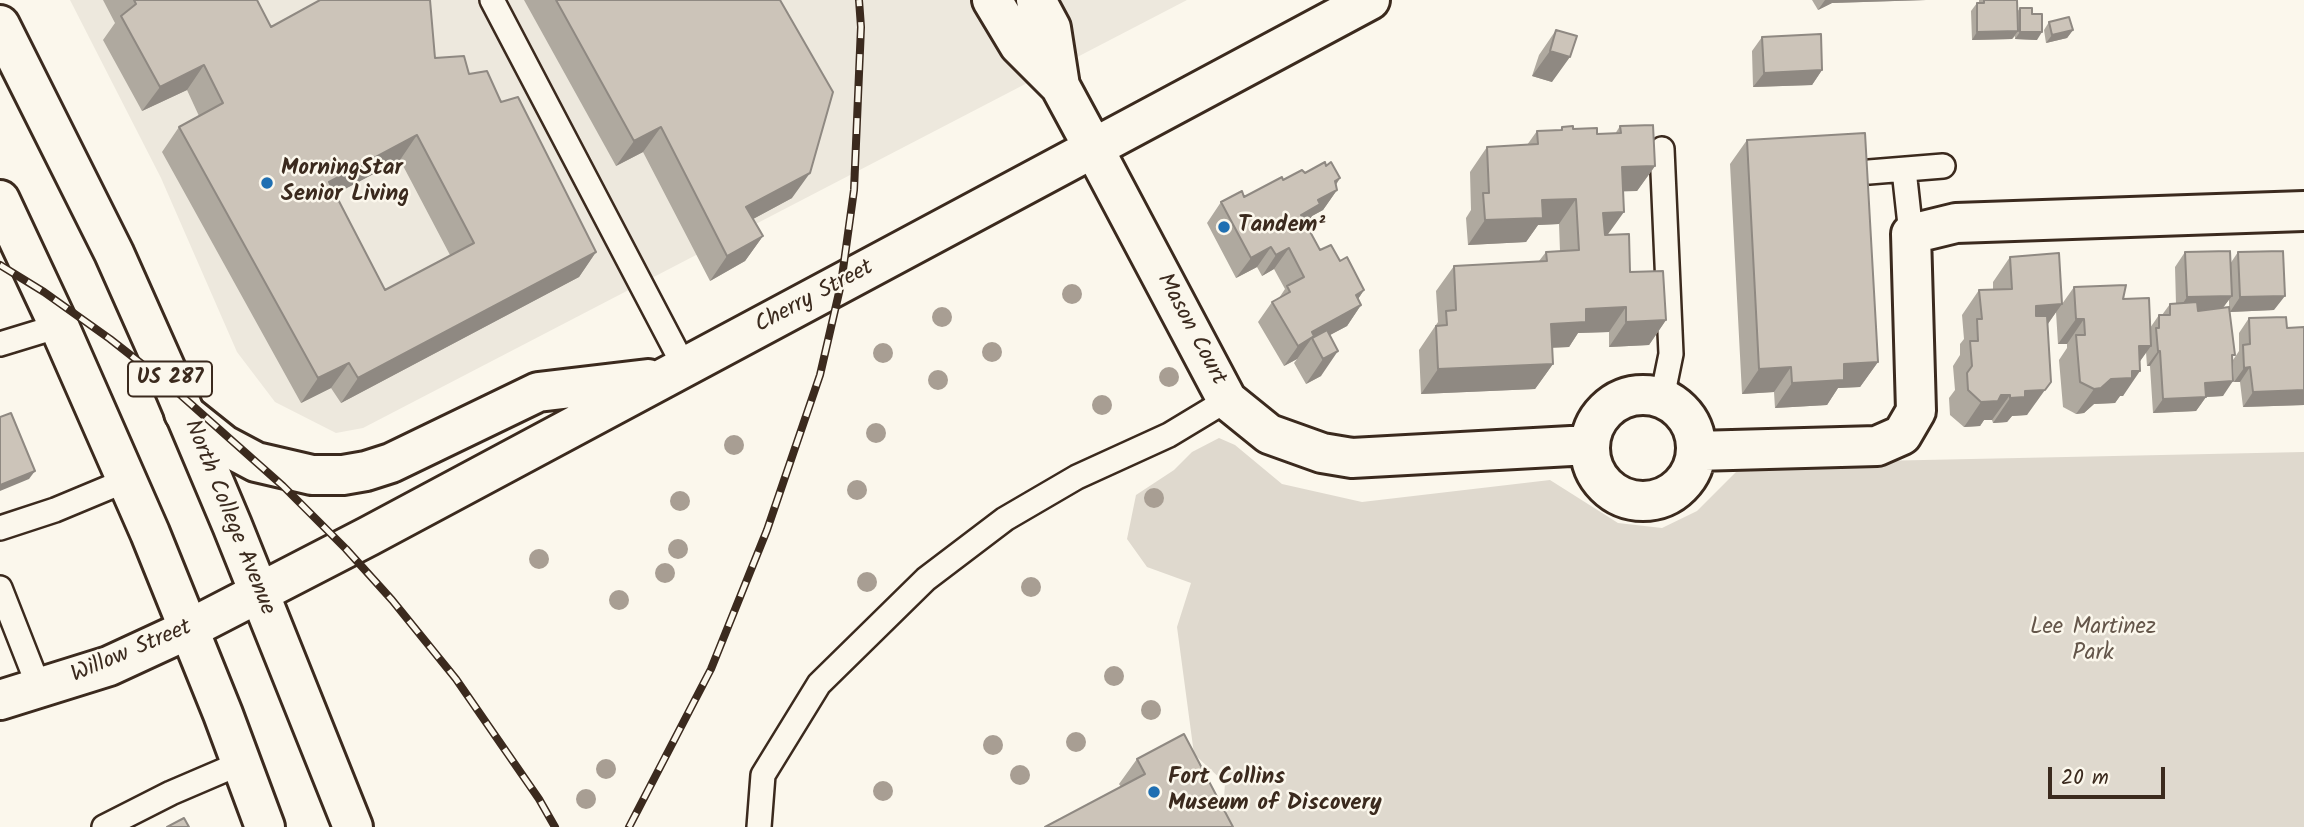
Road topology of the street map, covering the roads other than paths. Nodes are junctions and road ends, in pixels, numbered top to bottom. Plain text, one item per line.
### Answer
1 (492, 0) edge
2 (992, 0) edge
3 (1037, 0) edge
4 (1370, 0) edge
5 (0, 25) edge
6 (1060, 86) junction
7 (1094, 149) junction
8 (1662, 149) dead end
9 (1943, 166) dead end
10 (1904, 170) junction
11 (1870, 172) edge
12 (0, 200) edge
13 (2304, 211) edge
14 (1911, 234) junction
15 (59, 326) junction
16 (0, 344) edge
17 (676, 372) junction
18 (1661, 398) junction
19 (1227, 400) junction
20 (184, 413) junction
21 (1589, 445) junction
22 (1696, 452) junction
23 (127, 480) junction
24 (0, 528) edge
25 (0, 589) edge
26 (259, 595) junction
27 (189, 629) junction
28 (40, 690) junction
29 (0, 700) edge
30 (241, 763) junction
31 (104, 827) edge
32 (265, 827) edge
33 (353, 827) edge
34 (759, 827) edge

1 - 17 lane
2 - 6 main road
3 - 6 main road
4 - 7 main road, Cherry Street
5 - 20 main road, North College Avenue / US 287
6 - 7 main road, Mason Court
7 - 17 main road, Cherry Street
7 - 19 main road, Mason Court
8 - 18 lane
9 - 10 lane
10 - 11 lane
10 - 14 lane
12 - 15 main road
13 - 14 main road
14 - 22 main road
15 - 16 lane
15 - 23 main road
17 - 20 main road
17 - 26 main road, Cherry Street
18 - 21 main road
18 - 22 main road
19 - 21 main road, Mason Court
19 - 34 lane
20 - 26 main road, North College Avenue / US 287
21 - 22 main road
23 - 24 lane
23 - 27 main road
25 - 28 lane
26 - 27 main road, Willow Street
26 - 33 main road, North College Avenue / US 287
27 - 28 main road, Willow Street
27 - 30 main road
28 - 29 main road, Willow Street
30 - 31 lane
30 - 32 main road

